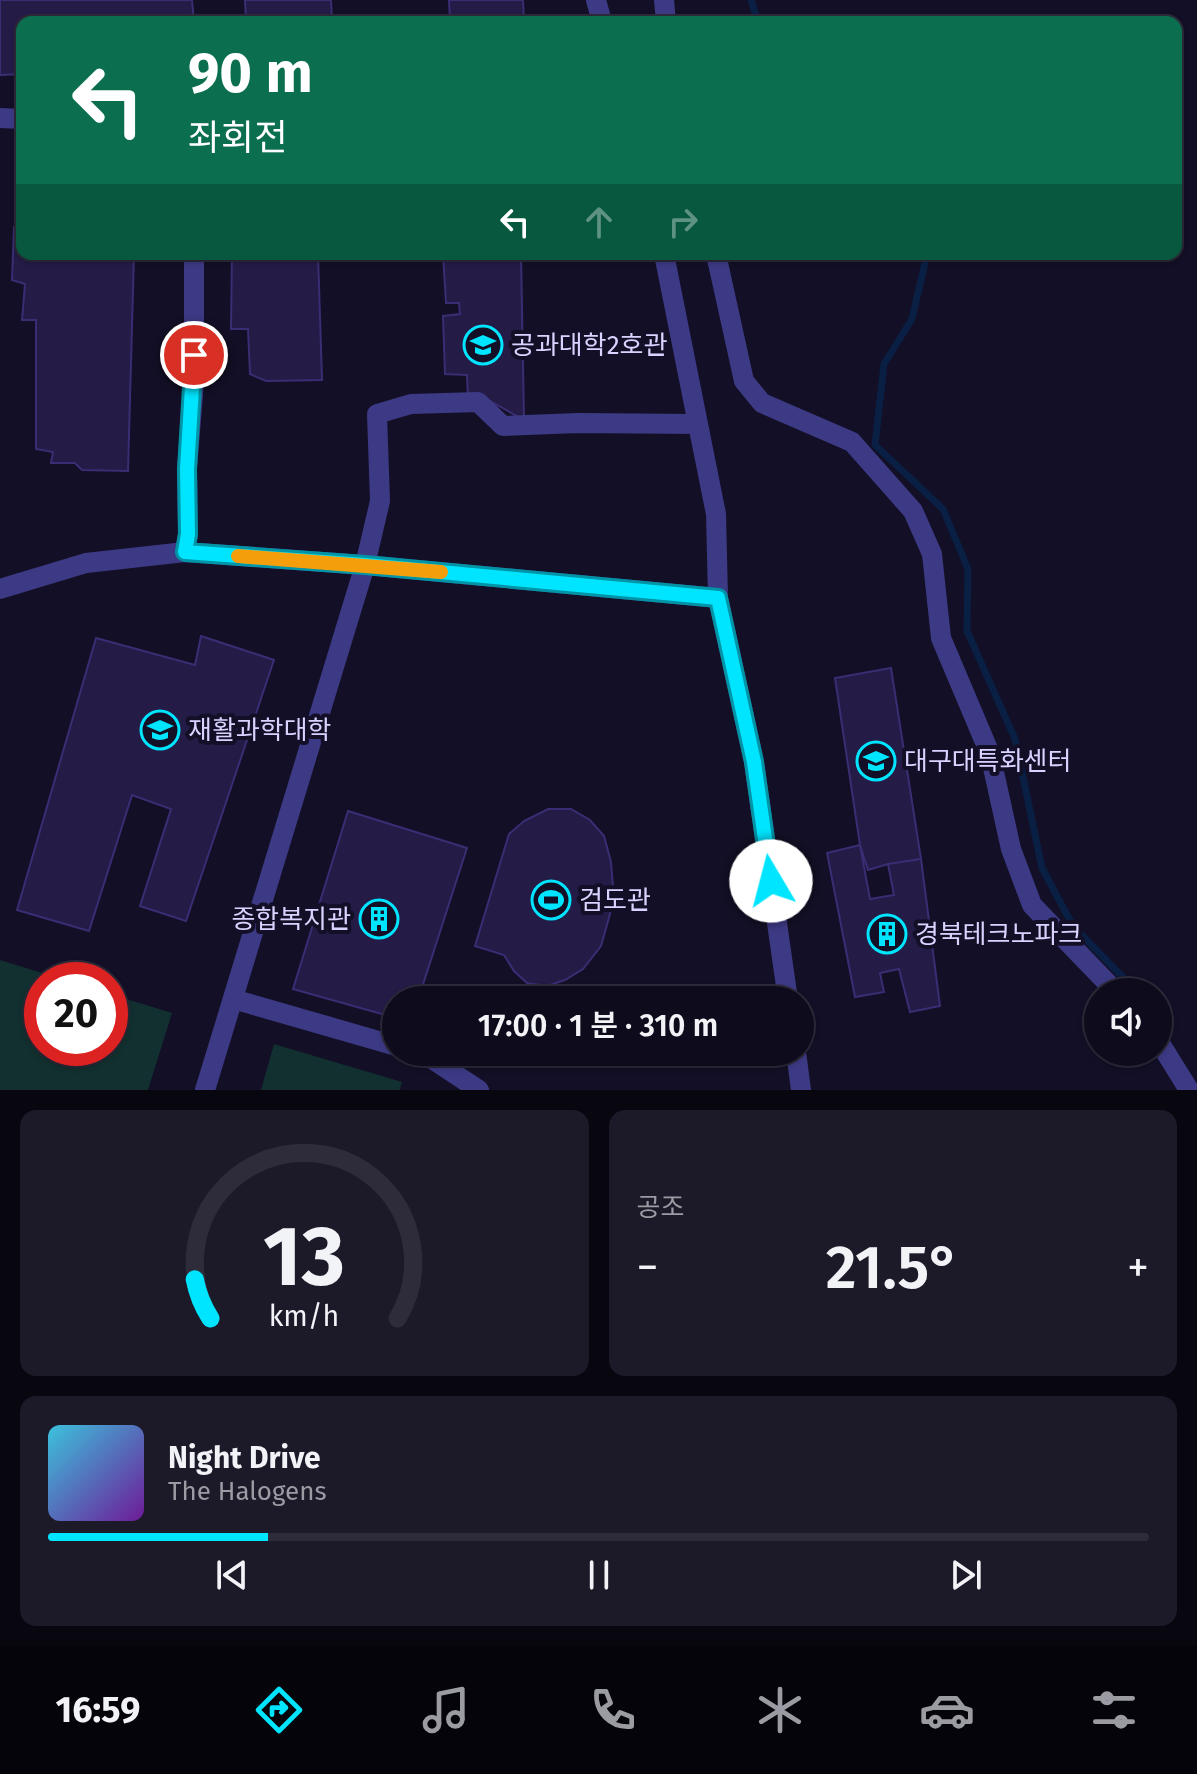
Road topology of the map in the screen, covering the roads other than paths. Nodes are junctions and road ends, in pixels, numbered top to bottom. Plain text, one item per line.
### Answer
1 (194, 260) edge
2 (665, 260) edge
3 (717, 260) edge
4 (698, 424) junction
5 (185, 552) junction
6 (365, 565) junction
7 (0, 589) edge
8 (718, 598) junction
9 (1103, 978) edge
10 (786, 986) edge
11 (233, 999) junction
12 (382, 1042) edge
13 (1172, 1063) edge
14 (443, 1066) edge
15 (798, 1066) edge
16 (205, 1090) edge
17 (479, 1090) edge
18 (801, 1090) edge
19 (1189, 1090) edge

1 - 5 lane
2 - 4 lane
3 - 9 lane
4 - 6 lane
4 - 8 lane
5 - 6 lane
5 - 7 lane
6 - 8 lane
6 - 11 lane
8 - 10 lane
11 - 12 lane
11 - 16 lane
13 - 19 lane
14 - 17 lane
15 - 18 lane

